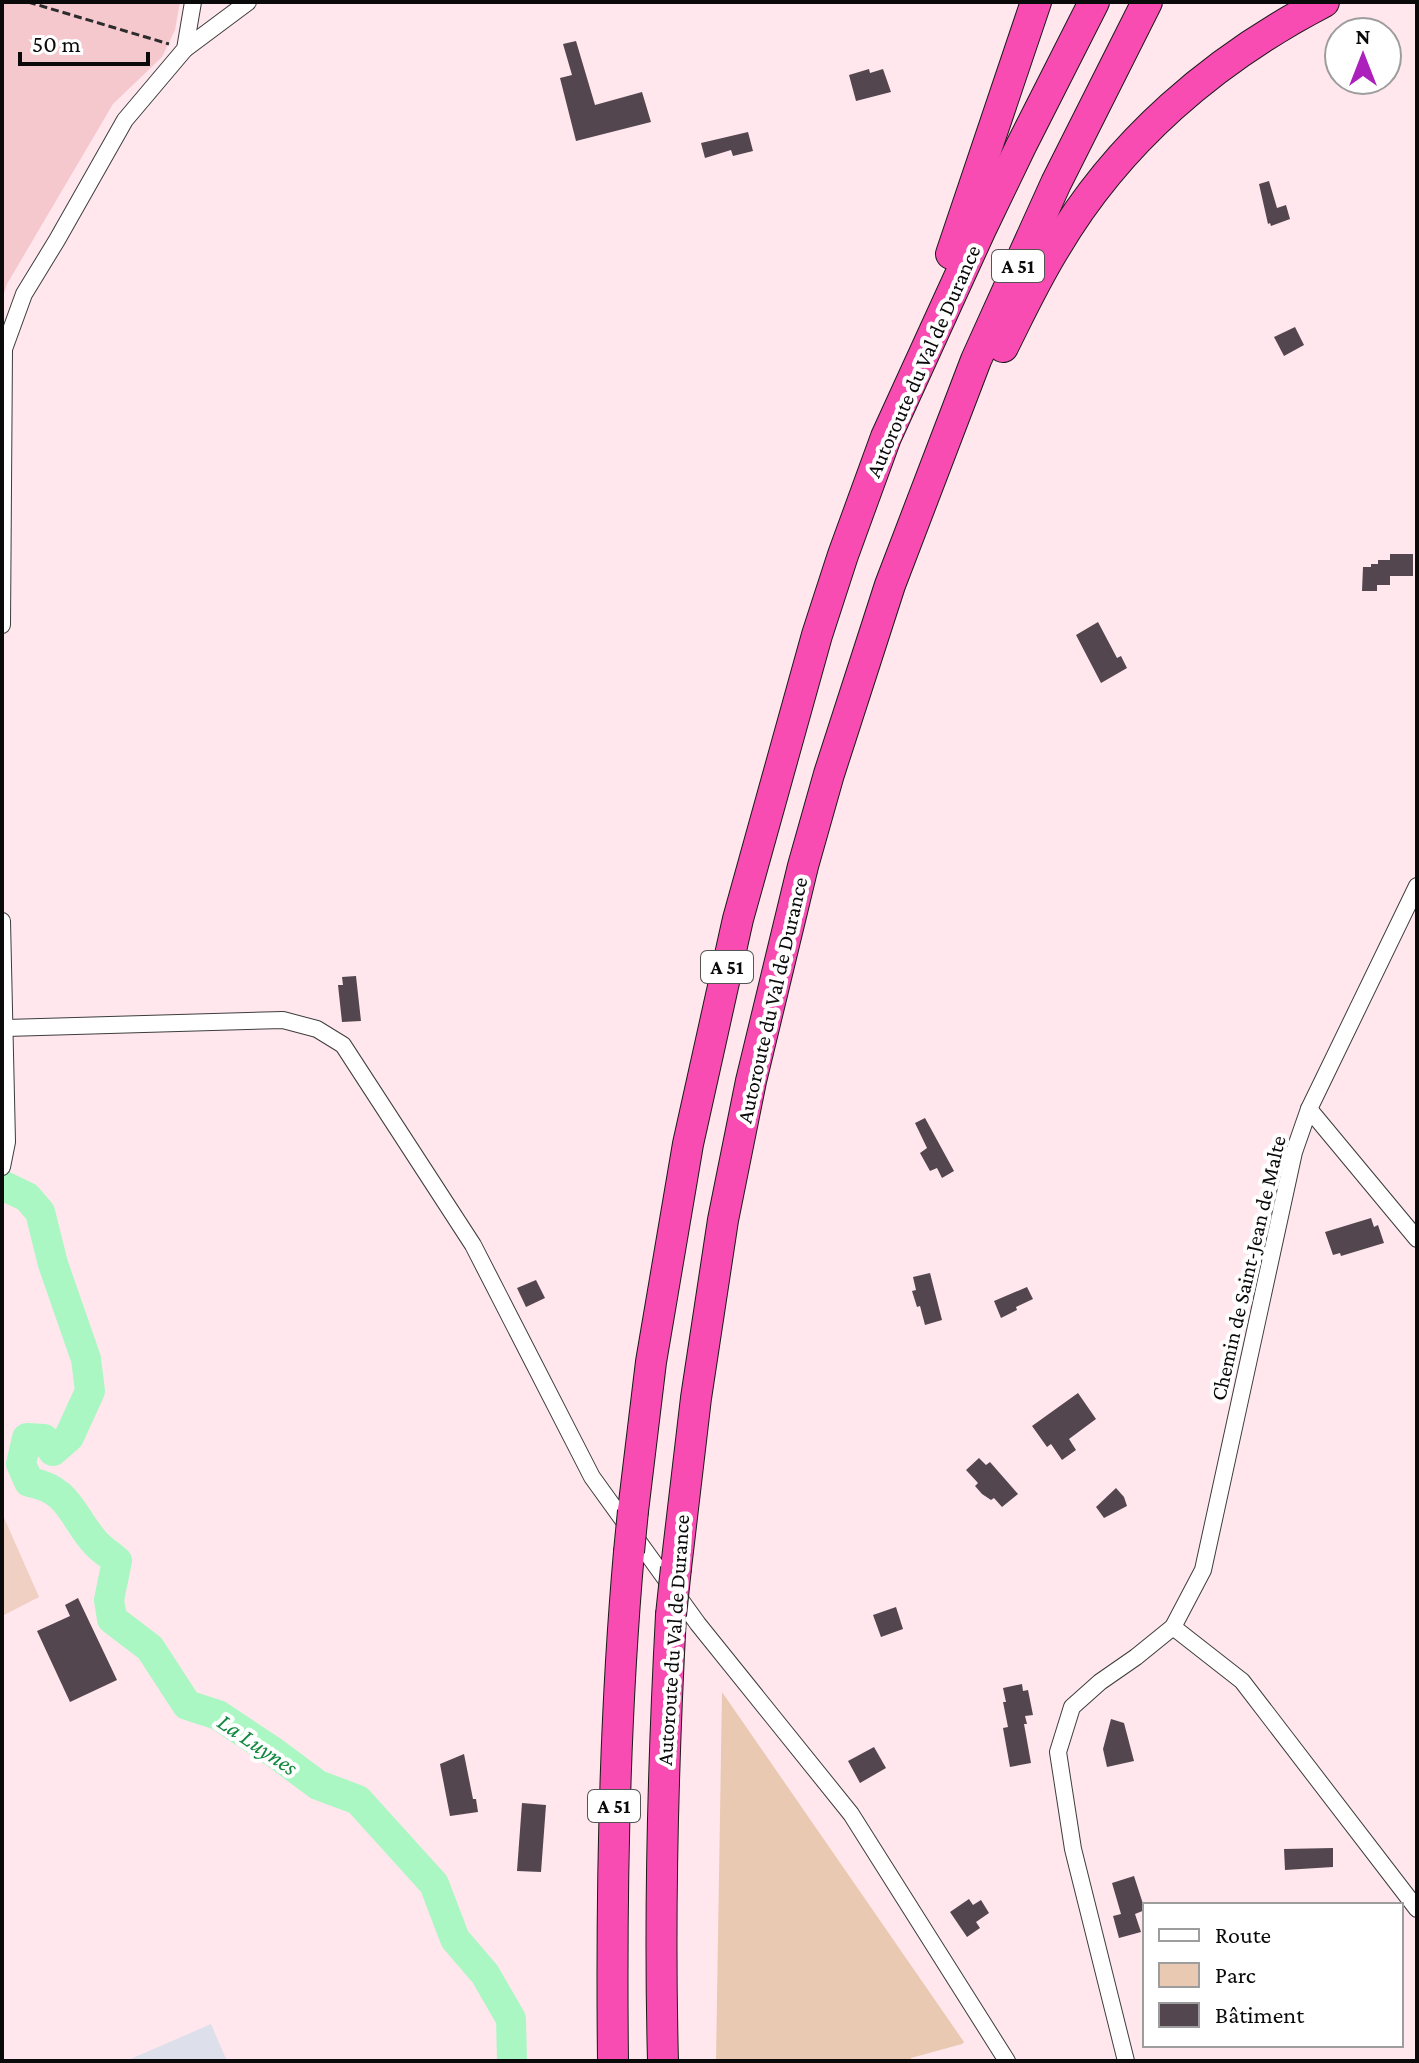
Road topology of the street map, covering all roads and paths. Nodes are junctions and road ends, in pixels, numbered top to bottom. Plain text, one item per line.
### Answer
1 (28, 2) edge
2 (193, 2) edge
3 (248, 2) edge
4 (1036, 2) edge
5 (1094, 2) edge
6 (1147, 2) edge
7 (1324, 2) edge
8 (185, 49) junction
9 (886, 437) junction
10 (908, 537) junction
11 (2, 625) edge
12 (1416, 892) edge
13 (2, 921) edge
14 (6, 1028) junction
15 (1309, 1109) junction
16 (2, 1167) edge
17 (1417, 1239) edge
18 (1173, 1627) junction
19 (1417, 1909) edge
20 (613, 2061) edge
21 (663, 2061) edge
22 (1007, 2061) edge
23 (1126, 2061) edge

1 - 8 path
2 - 8 street
3 - 8 street
4 - 9 highway
5 - 9 highway, Autoroute du Val de Durance / A 51
6 - 10 highway, Autoroute du Val de Durance / A 51
7 - 10 highway
8 - 11 street
9 - 20 highway, Autoroute du Val de Durance / A 51, bridge
10 - 21 highway, Autoroute du Val de Durance / A 51, bridge
12 - 15 street, Chemin de Saint-Jean de Malte
13 - 14 street
14 - 16 street
14 - 22 street
15 - 17 street
15 - 18 street, Chemin de Saint-Jean de Malte
18 - 19 street
18 - 23 street

